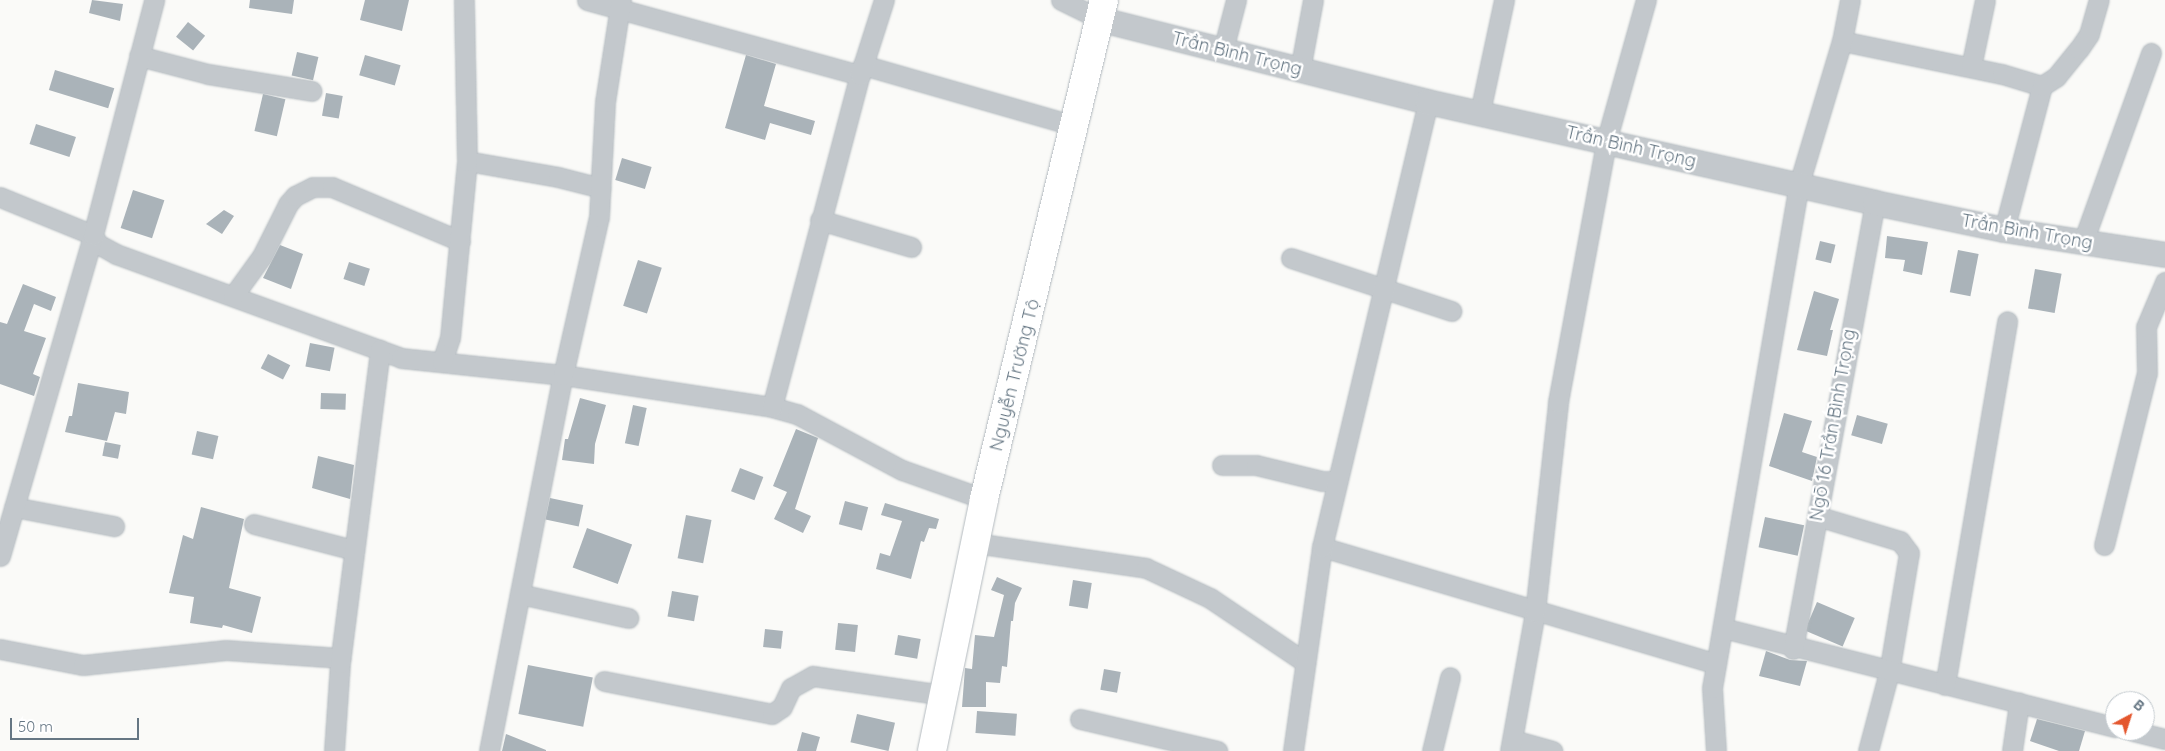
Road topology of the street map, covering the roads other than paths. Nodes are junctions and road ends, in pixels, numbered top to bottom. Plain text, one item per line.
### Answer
1 (154, 0) edge
2 (464, 0) edge
3 (587, 0) edge
4 (884, 0) edge
5 (1060, 0) edge
6 (1236, 0) edge
7 (1313, 0) edge
8 (1504, 0) edge
9 (1646, 0) edge
10 (1850, 0) edge
11 (1985, 0) edge
12 (2098, 0) edge
13 (620, 6) edge
14 (1103, 10) edge
15 (1842, 41) junction
16 (1222, 50) junction
17 (2151, 53) dead end
18 (140, 56) junction
19 (1971, 67) junction
20 (861, 70) junction
21 (1300, 70) junction
22 (2042, 86) junction
23 (312, 91) dead end
24 (1428, 102) junction
25 (1480, 112) junction
26 (1076, 126) junction
27 (1606, 142) junction
28 (466, 161) junction
29 (1799, 184) junction
30 (601, 188) junction
31 (0, 197) edge
32 (1875, 203) junction
33 (820, 220) junction
34 (2004, 230) junction
35 (93, 235) junction
36 (460, 241) junction
37 (2083, 242) junction
38 (911, 247) dead end
39 (2165, 255) edge
40 (1292, 258) dead end
41 (2165, 282) edge
42 (1383, 290) junction
43 (233, 296) junction
44 (1450, 311) dead end
45 (2007, 321) dead end
46 (380, 350) junction
47 (442, 362) junction
48 (563, 374) junction
49 (772, 407) junction
50 (1222, 465) dead end
51 (1337, 481) junction
52 (984, 499) junction
53 (14, 507) junction
54 (1817, 516) junction
55 (254, 524) dead end
56 (114, 526) dead end
57 (975, 543) junction
58 (2104, 545) dead end
59 (1322, 547) junction
60 (354, 550) junction
61 (0, 556) edge
62 (520, 594) junction
63 (1535, 612) junction
64 (628, 618) dead end
65 (1723, 628) junction
66 (1793, 648) junction
67 (0, 649) edge
68 (341, 658) junction
69 (1305, 662) junction
70 (1716, 664) junction
71 (1889, 672) junction
72 (1450, 677) dead end
73 (604, 681) dead end
74 (1945, 685) junction
75 (943, 695) junction
76 (2019, 703) junction
77 (1080, 719) dead end
78 (2105, 724) edge
79 (2165, 743) edge
80 (1511, 746) edge
81 (334, 751) edge
82 (489, 751) edge
83 (932, 751) edge
84 (1217, 751) edge
85 (1293, 751) edge
86 (1432, 751) edge
87 (1553, 751) edge
88 (1716, 751) edge
89 (1868, 751) edge
90 (2012, 751) edge
91 (2164, 751) edge

1 - 18 street
2 - 28 street
3 - 13 street
4 - 20 street
5 - 14 street
6 - 16 street
7 - 21 street
8 - 25 street
9 - 27 street
10 - 15 street
11 - 19 street
12 - 22 street
13 - 20 street
13 - 30 street
14 - 16 street, Trần Bình Trọng
14 - 26 main road, Nguyễn Trường Tộ
15 - 19 street
15 - 29 street
16 - 21 street, Trần Bình Trọng
17 - 37 street
18 - 23 street
18 - 35 street
19 - 22 street
20 - 26 street
20 - 33 street
21 - 24 street, Trần Bình Trọng
22 - 34 street
24 - 25 street, Trần Bình Trọng
24 - 42 street
25 - 27 street, Trần Bình Trọng
26 - 52 main road, Nguyễn Trường Tộ
27 - 29 street, Trần Bình Trọng
27 - 63 street
28 - 30 street
28 - 36 street
29 - 32 street, Trần Bình Trọng
29 - 65 street
30 - 48 street
31 - 35 street
32 - 34 street, Trần Bình Trọng
32 - 54 street, Ngõ 16 Trần Bình Trọng
33 - 38 street
33 - 49 street
34 - 37 street, Trần Bình Trọng
35 - 43 street
35 - 53 street
36 - 43 street
36 - 47 street
37 - 39 street, Trần Bình Trọng
40 - 42 street
41 - 58 street
42 - 44 street
42 - 51 street
43 - 46 street
45 - 74 street
46 - 47 street
46 - 60 street
47 - 48 street
48 - 49 street
48 - 62 street
49 - 52 street
50 - 51 street
51 - 59 street
52 - 57 main road, Nguyễn Trường Tộ
53 - 56 street
53 - 61 street
54 - 66 street, Ngõ 16 Trần Bình Trọng
54 - 71 street
55 - 60 street
57 - 69 street
57 - 75 main road, Nguyễn Trường Tộ
59 - 63 street
59 - 69 street
60 - 68 street
62 - 64 street
62 - 82 street
63 - 70 street
63 - 80 street
65 - 66 street
65 - 70 street
66 - 71 street
67 - 68 street
68 - 81 street
69 - 85 street
70 - 88 street
71 - 74 street
71 - 89 street
72 - 86 street
73 - 75 street
74 - 76 street
75 - 83 main road, Nguyễn Trường Tộ
76 - 78 street
76 - 90 street
77 - 84 street
79 - 91 street
80 - 87 street

